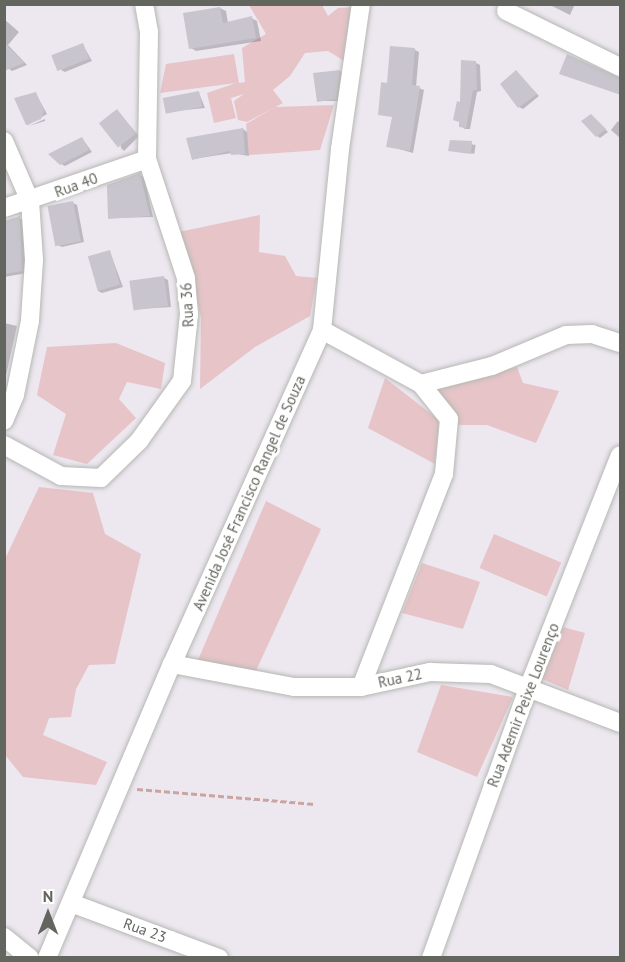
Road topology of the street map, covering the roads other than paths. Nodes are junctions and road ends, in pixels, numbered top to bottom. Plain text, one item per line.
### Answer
1 (144, 4) edge
2 (360, 4) edge
3 (506, 11) dead end
4 (621, 67) edge
5 (4, 141) edge
6 (147, 159) junction
7 (30, 201) junction
8 (4, 208) edge
9 (322, 330) junction
10 (621, 343) edge
11 (421, 384) junction
12 (4, 421) edge
13 (4, 446) edge
14 (621, 455) edge
15 (172, 664) junction
16 (529, 686) junction
17 (361, 687) junction
18 (621, 723) edge
19 (71, 903) junction
20 (4, 937) edge
21 (30, 957) edge
22 (47, 957) edge
23 (217, 957) edge
24 (430, 957) edge

1 - 6 street, Rua 36
2 - 9 street, Avenida José Francisco Rangel de Souza
3 - 4 street
5 - 7 street
6 - 7 street, Rua 40
6 - 13 street, Rua 36
7 - 8 street, Rua 40
7 - 12 street
9 - 11 street
9 - 15 street, Avenida José Francisco Rangel de Souza
10 - 11 street
11 - 17 street
14 - 16 street, Rua Ademir Peixe Lourenço
15 - 17 street, Rua 22
15 - 19 street, Avenida José Francisco Rangel de Souza
16 - 17 street, Rua 22
16 - 18 street, Rua 22
16 - 24 street, Rua Ademir Peixe Lourenço
19 - 22 street, Avenida José Francisco Rangel de Souza
19 - 23 street, Rua 23
20 - 21 street

